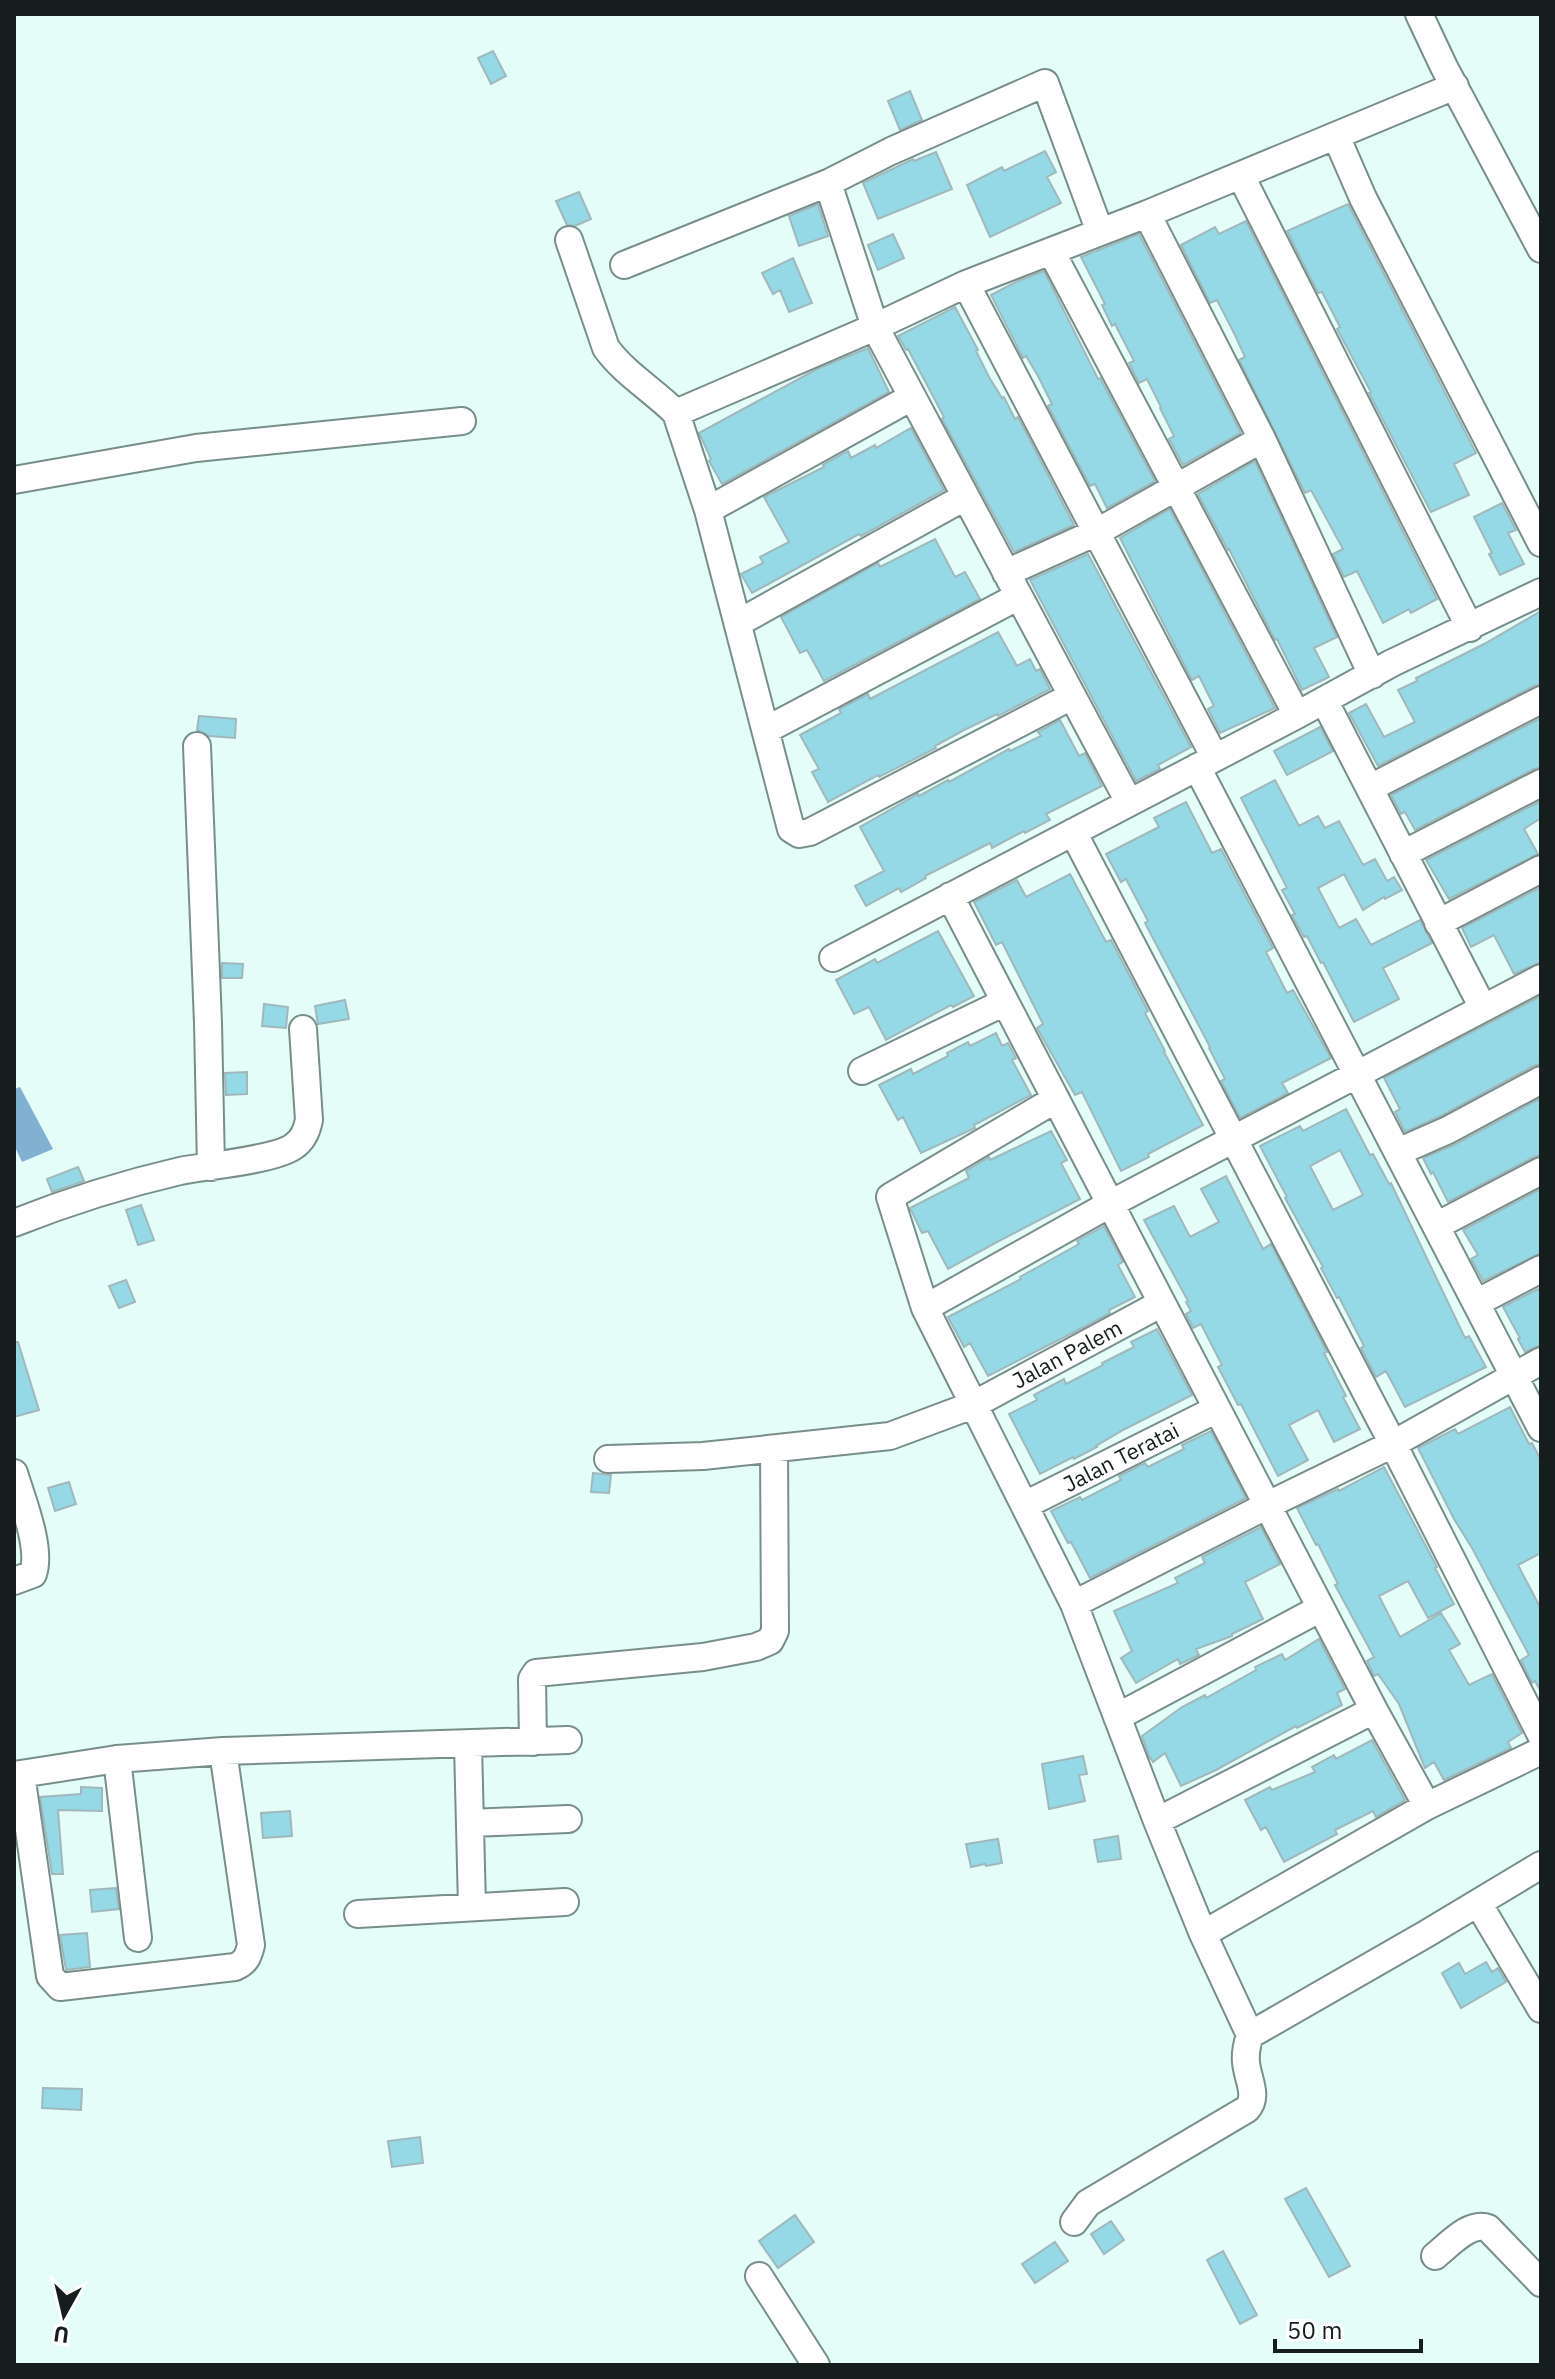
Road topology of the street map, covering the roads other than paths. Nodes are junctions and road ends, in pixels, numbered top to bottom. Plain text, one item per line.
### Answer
1 (1419, 14) edge
2 (1455, 86) junction
3 (1336, 136) junction
4 (1241, 176) junction
5 (828, 183) junction
6 (1147, 214) junction
7 (1100, 232) junction
8 (569, 240) dead end
9 (1541, 249) edge
10 (1051, 251) junction
11 (624, 265) dead end
12 (966, 284) junction
13 (875, 327) junction
14 (912, 397) junction
15 (676, 413) junction
16 (462, 421) dead end
17 (1262, 439) junction
18 (14, 480) edge
19 (1176, 488) junction
20 (965, 497) junction
21 (708, 510) junction
22 (1097, 532) junction
23 (1541, 543) edge
24 (1006, 573) junction
25 (1541, 592) edge
26 (1019, 596) junction
27 (738, 623) junction
28 (1470, 628) junction
29 (1372, 675) junction
30 (1072, 696) junction
31 (1324, 700) junction
32 (1541, 700) edge
33 (1297, 715) junction
34 (766, 730) junction
35 (197, 746) dead end
36 (1206, 762) junction
37 (1541, 783) edge
38 (1370, 788) junction
39 (1129, 802) junction
40 (1073, 832) junction
41 (1403, 854) junction
42 (1541, 869) edge
43 (950, 896) junction
44 (1438, 923) junction
45 (833, 958) dead end
46 (1541, 978) edge
47 (1005, 1002) junction
48 (1483, 1008) junction
49 (303, 1029) dead end
50 (862, 1071) dead end
51 (1357, 1074) junction
52 (1541, 1080) edge
53 (1056, 1099) junction
54 (1235, 1140) junction
55 (1398, 1152) junction
56 (211, 1167) junction
57 (1541, 1171) edge
58 (1110, 1204) junction
59 (14, 1223) edge
60 (1436, 1226) junction
61 (1541, 1269) edge
62 (1162, 1303) junction
63 (1476, 1303) junction
64 (925, 1308) junction
65 (1541, 1361) edge
66 (1514, 1375) junction
67 (973, 1405) junction
68 (1217, 1409) junction
69 (1541, 1428) edge
70 (1393, 1444) junction
71 (774, 1449) junction
72 (608, 1459) dead end
73 (14, 1473) edge
74 (1025, 1505) junction
75 (1268, 1505) junction
76 (14, 1581) edge
77 (1074, 1604) junction
78 (1321, 1608) junction
79 (1374, 1710) junction
80 (1117, 1717) junction
81 (1541, 1735) edge
82 (568, 1740) dead end
83 (533, 1742) junction
84 (468, 1744) junction
85 (223, 1751) junction
86 (1541, 1751) edge
87 (117, 1759) junction
88 (17, 1775) edge
89 (1427, 1806) junction
90 (568, 1819) dead end
91 (1157, 1821) junction
92 (470, 1823) junction
93 (1541, 1865) edge
94 (565, 1902) dead end
95 (1478, 1903) junction
96 (472, 1907) junction
97 (358, 1914) dead end
98 (1203, 1934) junction
99 (138, 1938) dead end
100 (1541, 2009) edge
101 (1250, 2035) junction
102 (1074, 2222) dead end
103 (1435, 2256) dead end
104 (759, 2276) dead end
105 (1541, 2283) edge
106 (816, 2365) edge

1 - 2 street
2 - 3 street
2 - 9 street
3 - 4 street
3 - 23 street
4 - 6 street
4 - 28 street
5 - 7 street
5 - 11 street
5 - 13 street
6 - 7 street
6 - 17 street
7 - 10 street
8 - 15 street
10 - 12 street
10 - 19 street
12 - 13 street
12 - 22 street
13 - 14 street
13 - 15 street
14 - 20 street
14 - 21 street
15 - 21 street
16 - 18 street
17 - 19 street
17 - 29 street
19 - 22 street
19 - 33 street
20 - 24 street
20 - 27 street
21 - 27 street
22 - 24 street
22 - 36 street
24 - 26 street
25 - 28 street
26 - 30 street
26 - 34 street
27 - 34 street
28 - 29 street
29 - 31 street
30 - 34 street
30 - 39 street
31 - 33 street
31 - 38 street
32 - 38 street
33 - 36 street
35 - 56 street
36 - 39 street
36 - 51 street
37 - 41 street
38 - 41 street
39 - 40 street
40 - 43 street
40 - 54 street
41 - 44 street
42 - 44 street
43 - 45 street
43 - 47 street
44 - 48 street
46 - 48 street
47 - 50 street
47 - 53 street
48 - 51 street
49 - 56 street
51 - 54 street
51 - 55 street
52 - 55 street
53 - 58 street
53 - 64 street
54 - 58 street
54 - 70 street
55 - 60 street
56 - 59 street
57 - 60 street
58 - 62 street
58 - 64 street
60 - 63 street
61 - 63 street
62 - 67 street, Jalan Palem
62 - 68 street
63 - 66 street
64 - 67 street
65 - 66 street
66 - 69 street
66 - 70 street
67 - 71 street, Jalan Palem
67 - 74 street
68 - 74 street, Jalan Teratai
68 - 75 street
70 - 75 street
70 - 81 street
71 - 72 street, Jalan Palem
71 - 83 street
73 - 76 street
74 - 77 street
75 - 77 street
75 - 78 street
77 - 80 street
78 - 79 street
78 - 80 street
79 - 89 street
79 - 91 street
80 - 91 street
82 - 83 street
83 - 84 street
84 - 85 street
84 - 92 street
85 - 87 street
85 - 88 street
86 - 89 street
87 - 88 street
87 - 99 street
89 - 98 street
90 - 92 street
91 - 98 street
92 - 96 street
93 - 95 street
94 - 96 street
95 - 100 street
95 - 101 street
96 - 97 street
98 - 101 street
101 - 102 street
103 - 105 street
104 - 106 street

